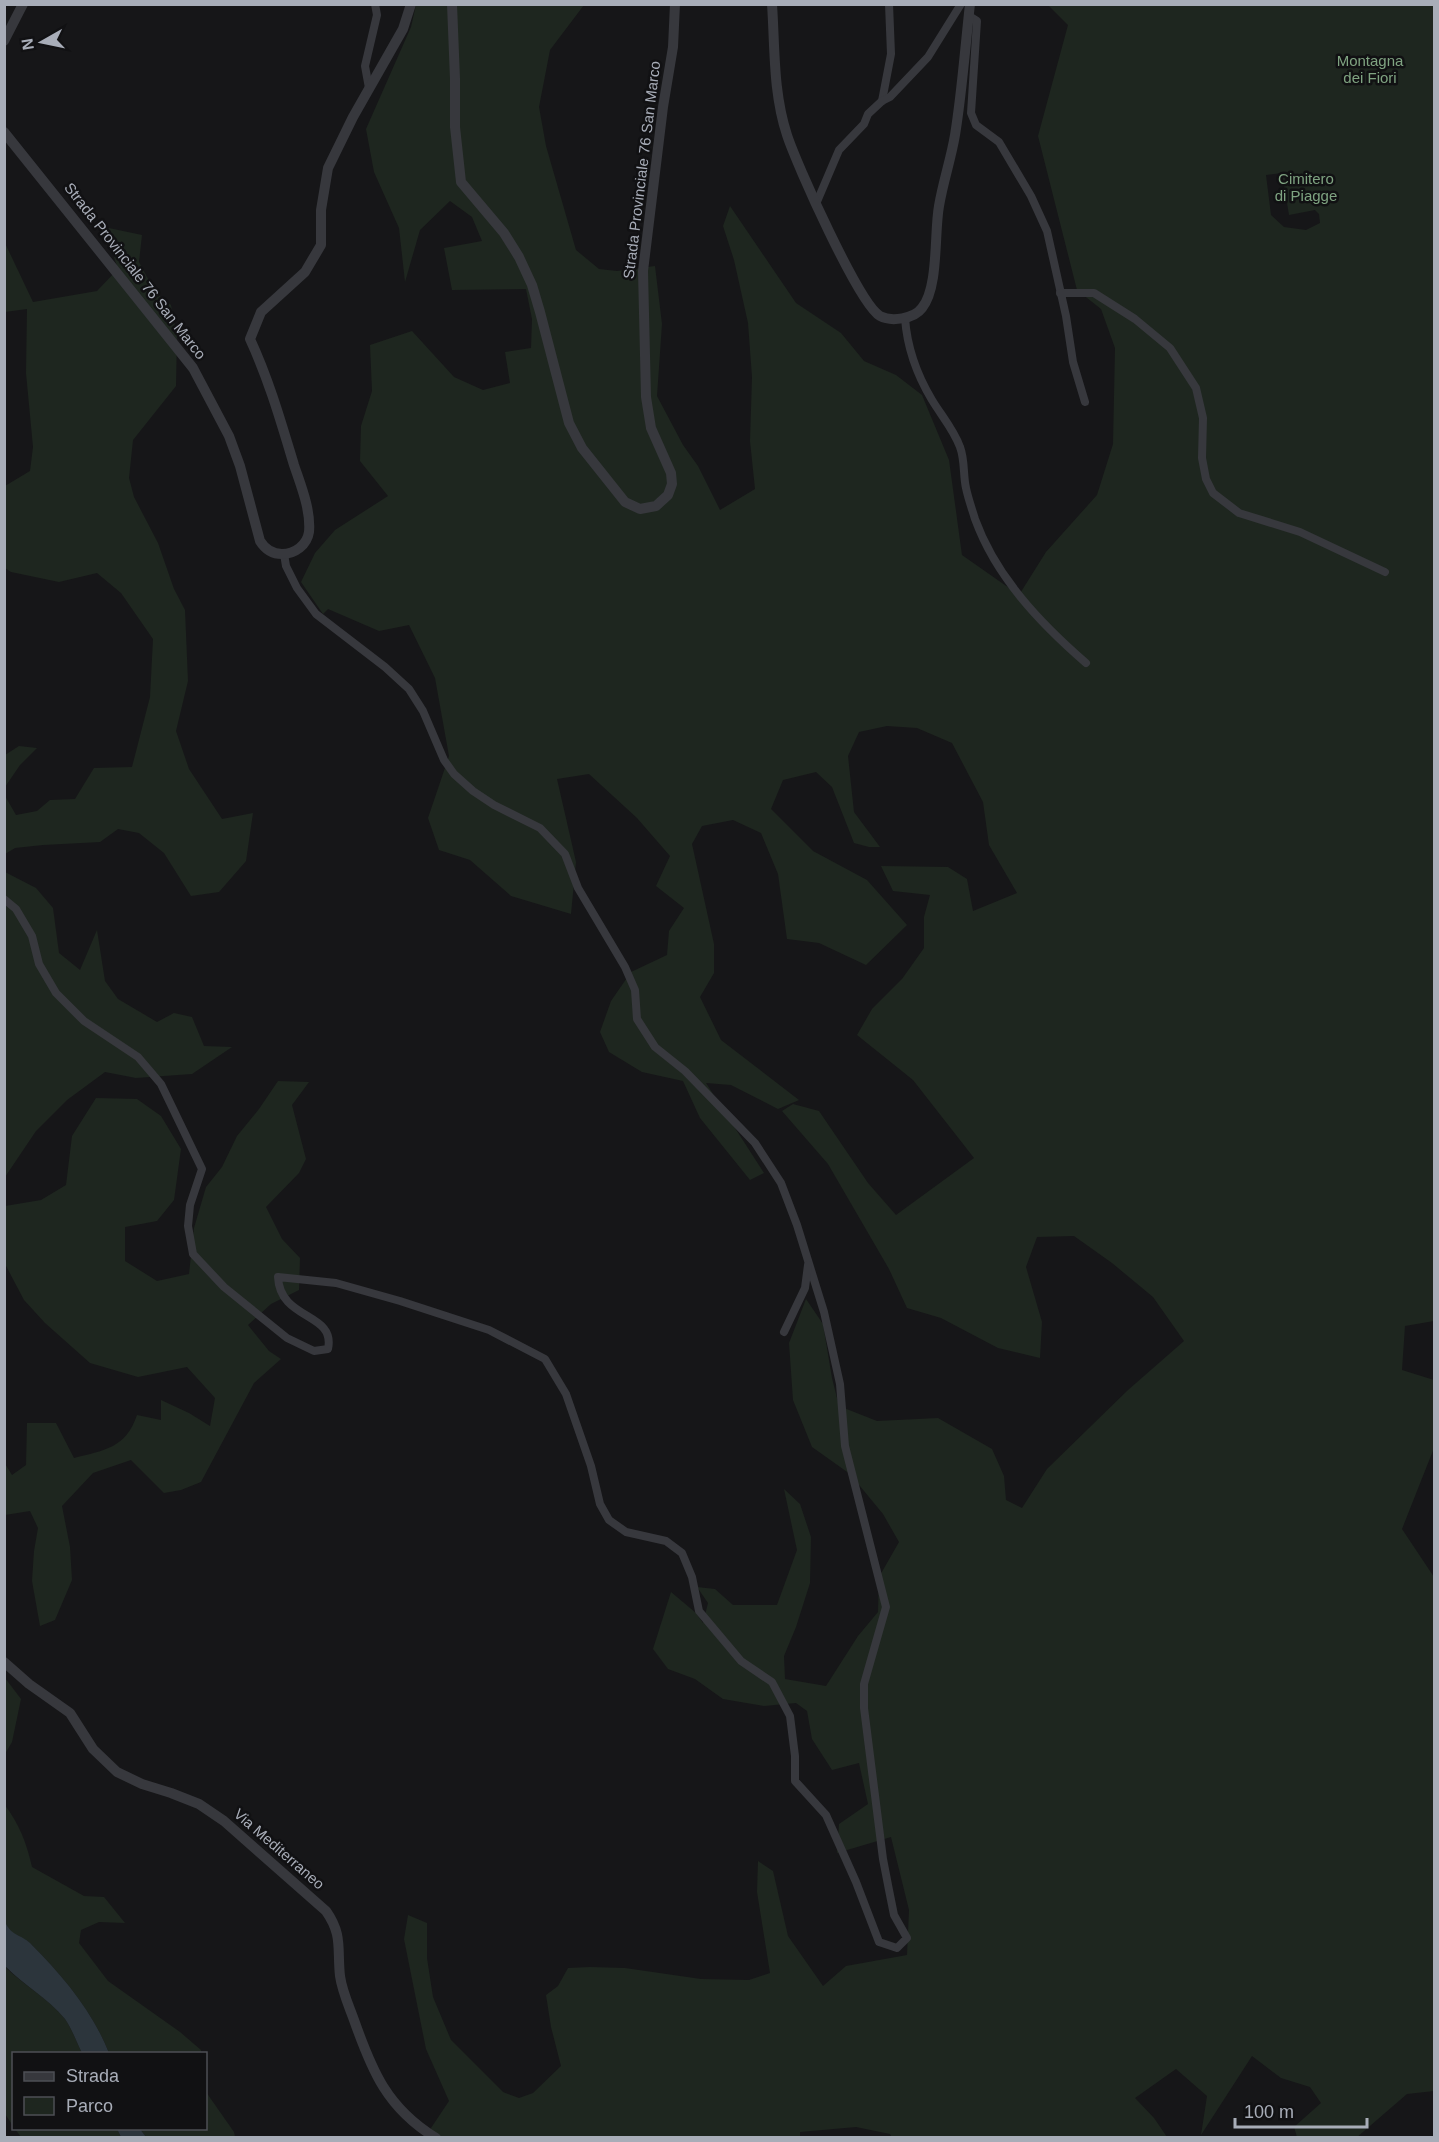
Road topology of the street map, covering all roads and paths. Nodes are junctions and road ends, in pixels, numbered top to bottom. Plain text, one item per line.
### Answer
1 (23, 4) edge
2 (375, 4) edge
3 (411, 4) edge
4 (452, 4) edge
5 (675, 4) edge
6 (772, 4) edge
7 (889, 4) edge
8 (961, 4) edge
9 (969, 10) edge
10 (4, 41) edge
11 (369, 88) junction
12 (882, 101) junction
13 (4, 132) edge
14 (816, 204) junction
15 (1060, 293) junction
16 (905, 318) junction
17 (1085, 402) dead end
18 (284, 554) junction
19 (1385, 572) dead end
20 (1086, 663) dead end
21 (4, 899) edge
22 (808, 1260) junction
23 (784, 1332) dead end
24 (4, 1662) edge
25 (436, 2138) edge

1 - 10 street
2 - 11 street
3 - 11 street
4 - 5 street, Strada Provinciale 76 San Marco
6 - 14 street
7 - 12 street
8 - 12 street
9 - 15 street
9 - 16 street
11 - 18 street
12 - 14 street
13 - 18 street, Strada Provinciale 76 San Marco
14 - 16 street
15 - 17 street
15 - 19 street
16 - 20 street
18 - 22 street
21 - 22 street
22 - 23 street
24 - 25 street, Via Mediterraneo

